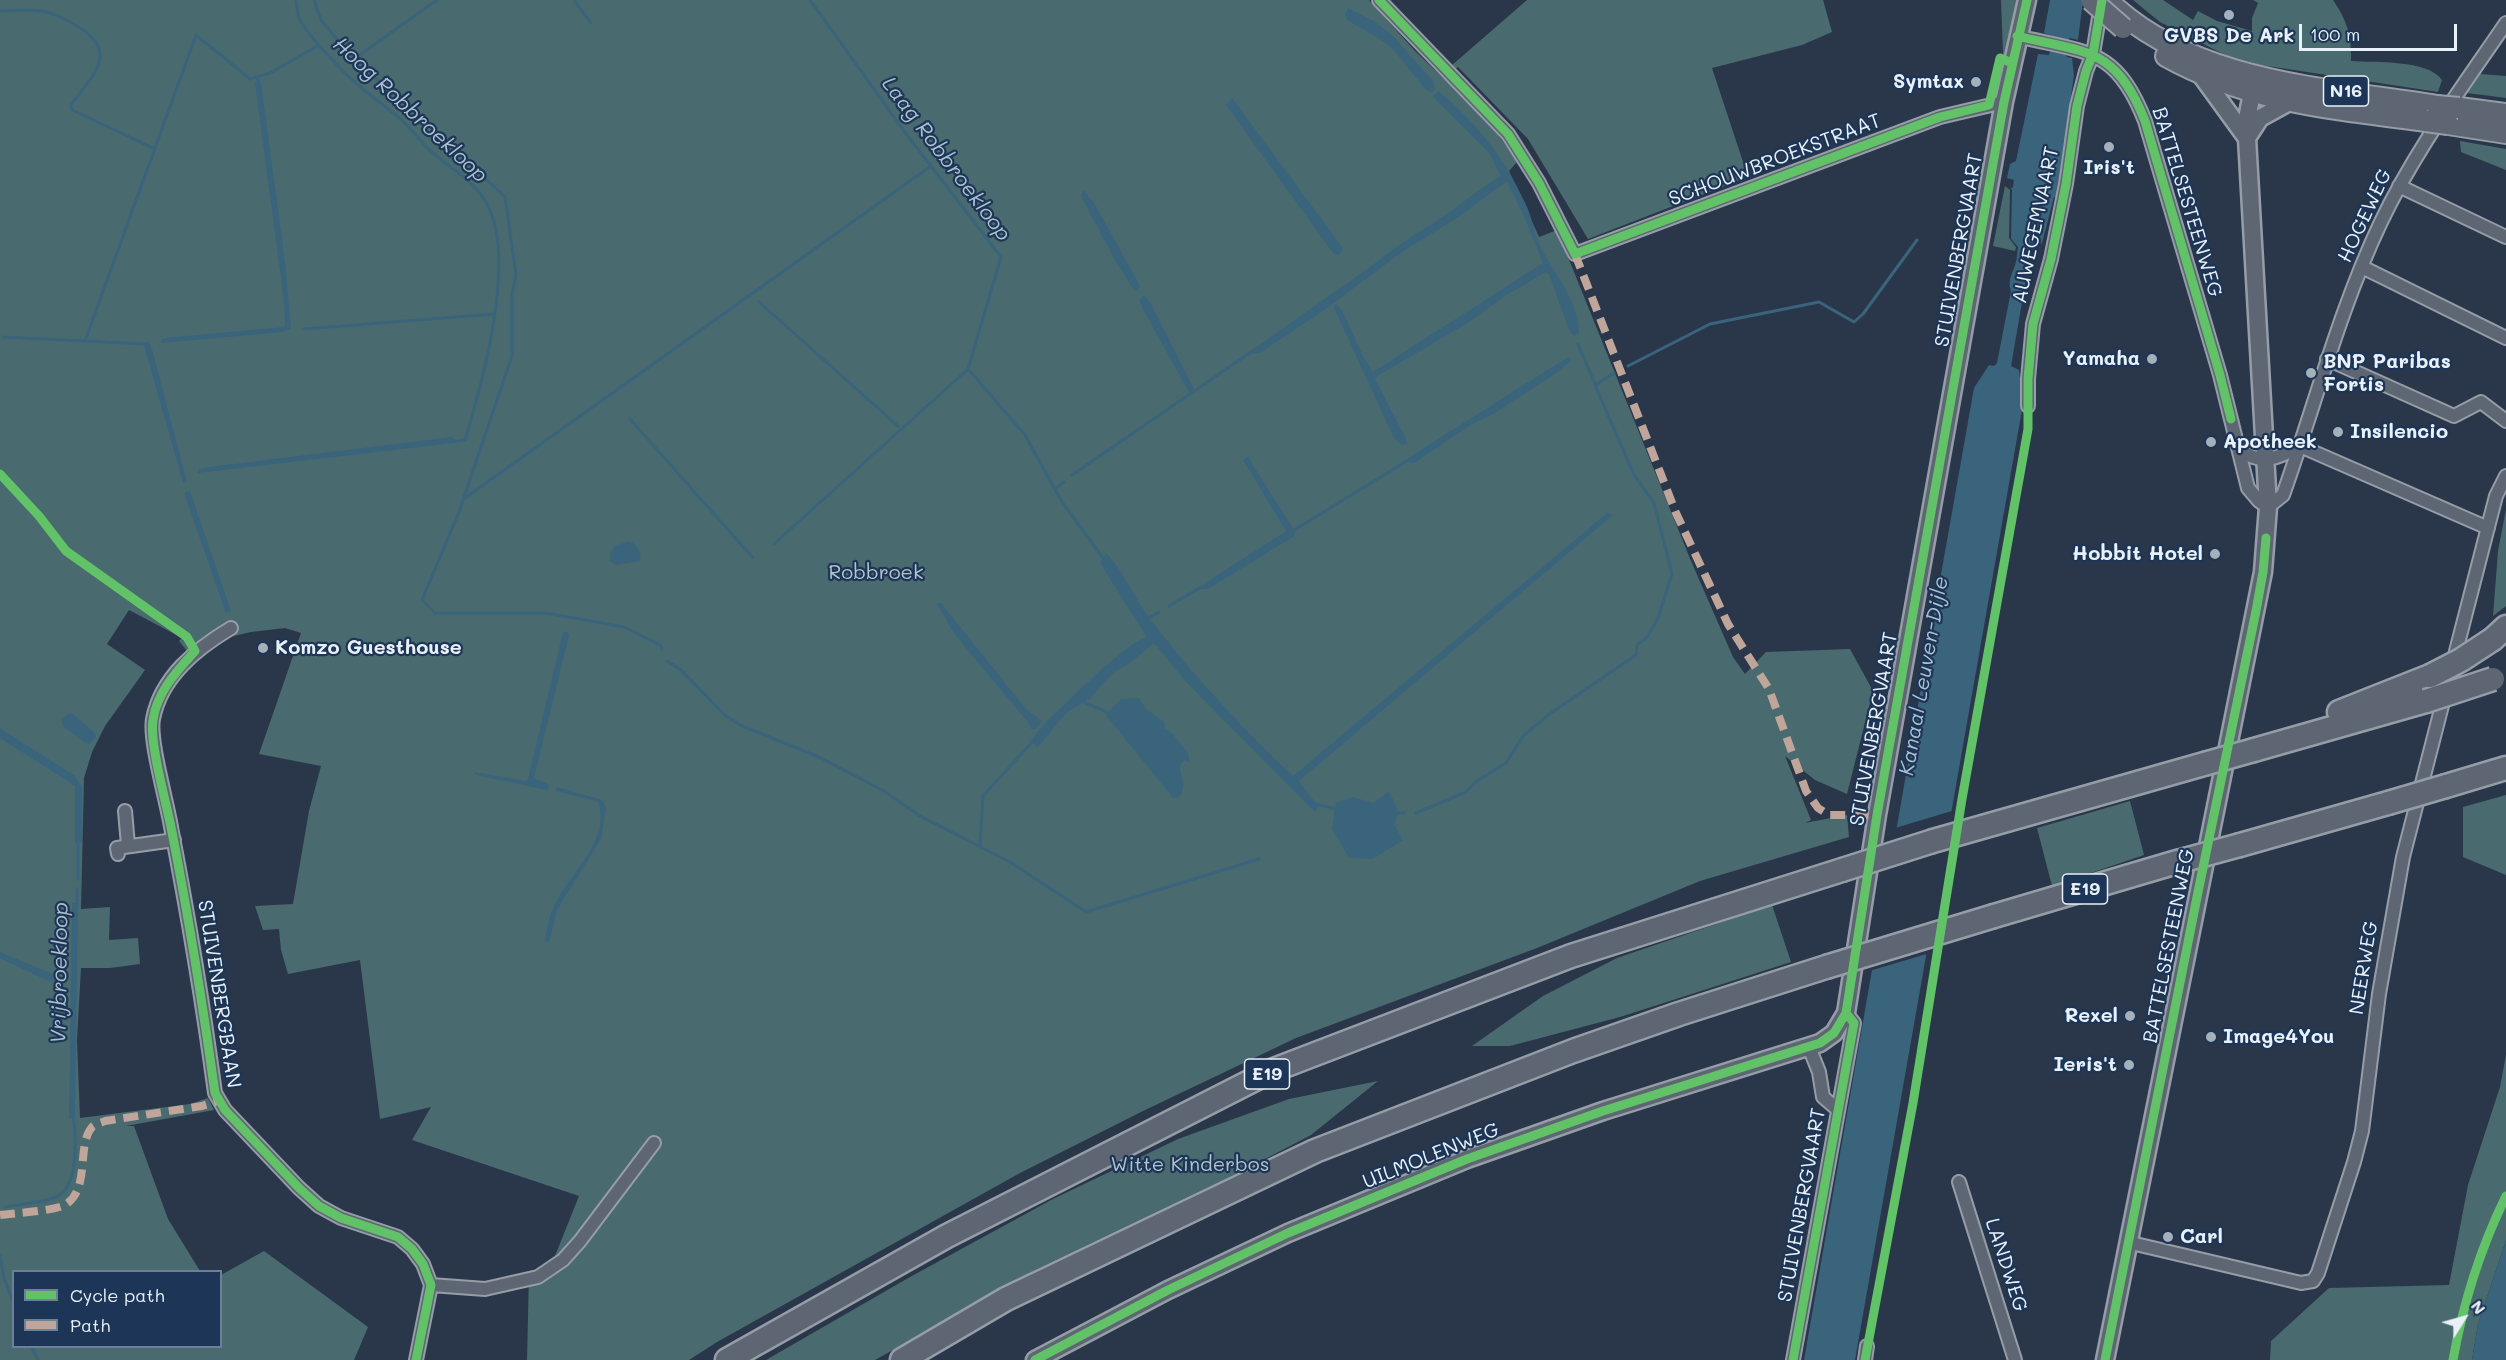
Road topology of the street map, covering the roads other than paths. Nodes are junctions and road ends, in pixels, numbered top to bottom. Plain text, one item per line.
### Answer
1 (1379, 0) edge
2 (2026, 0) edge
3 (2091, 0) edge
4 (2102, 0) edge
5 (2107, 0) edge
6 (2124, 22) junction
7 (2506, 23) edge
8 (2017, 36) junction
9 (2088, 52) junction
10 (2201, 75) junction
11 (2254, 84) junction
12 (2004, 102) junction
13 (2289, 102) junction
14 (2432, 113) junction
15 (2506, 114) edge
16 (2506, 133) edge
17 (2247, 138) junction
18 (2399, 186) junction
19 (2506, 237) edge
20 (2362, 267) junction
21 (2506, 338) edge
22 (2327, 359) junction
23 (2028, 406) dead end
24 (2506, 422) edge
25 (2300, 446) junction
26 (2240, 450) junction
27 (2266, 460) junction
28 (2506, 476) edge
29 (2268, 507) junction
30 (2488, 528) junction
31 (231, 628) dead end
32 (2499, 633) edge
33 (2500, 677) edge
34 (2283, 742) junction
35 (2506, 768) edge
36 (125, 811) dead end
37 (174, 840) junction
38 (128, 845) junction
39 (118, 854) dead end
40 (1846, 1013) junction
41 (1809, 1047) junction
42 (1837, 1109) junction
43 (654, 1143) dead end
44 (1959, 1182) dead end
45 (2127, 1242) junction
46 (431, 1285) junction
47 (1867, 1346) dead end
48 (416, 1360) edge
49 (727, 1360) edge
50 (902, 1360) edge
51 (1035, 1360) edge
52 (1793, 1360) edge
53 (1865, 1360) edge
54 (2015, 1360) edge
55 (2105, 1360) edge

1 - 12 street, SCHOUWBROEKSTRAAT
2 - 8 main road, STUIVENBERGVAART
3 - 6 main road, N16, bridge
4 - 9 street, AUWEGEMVAART
5 - 6 main road, N16
6 - 10 main road, N16
6 - 11 main road, N16
7 - 18 street, HOGEWEG
8 - 9 street, BATTELSESTEENWEG
8 - 12 main road, STUIVENBERGVAART
9 - 23 street, AUWEGEMVAART
9 - 26 street, BATTELSESTEENWEG
10 - 11 main road, N16
10 - 17 main road
11 - 13 main road, N16
11 - 14 main road, N16
11 - 17 main road, BATTELSESTEENWEG
12 - 40 main road, STUIVENBERGVAART
13 - 14 main road, N16
13 - 17 main road
14 - 15 main road, N16, bridge
14 - 16 main road, N16, bridge
17 - 27 main road, BATTELSESTEENWEG
18 - 19 street
18 - 20 street, HOGEWEG
20 - 21 street
20 - 22 street, HOGEWEG
22 - 24 street
22 - 25 street, HOGEWEG
25 - 27 street
25 - 29 street, HOGEWEG
25 - 30 street
26 - 27 street
26 - 29 street, BATTELSESTEENWEG
27 - 29 main road, BATTELSESTEENWEG
28 - 30 street, NEERWEG
29 - 45 main road, BATTELSESTEENWEG
30 - 45 street, NEERWEG
31 - 37 street, STUIVENBERGBAAN
32 - 34 highway, bridge
33 - 34 highway, E19, bridge
34 - 49 highway, E19, bridge
35 - 50 highway, E19, bridge
36 - 38 street
37 - 38 street
37 - 46 street, STUIVENBERGBAAN
38 - 39 street
40 - 41 main road, UILMOLENWEG
40 - 42 street, STUIVENBERGVAART
41 - 42 street
41 - 51 main road, UILMOLENWEG
42 - 52 street, STUIVENBERGVAART
43 - 46 street
44 - 54 street, LANDWEG
45 - 55 main road, BATTELSESTEENWEG
46 - 48 street
47 - 53 street

